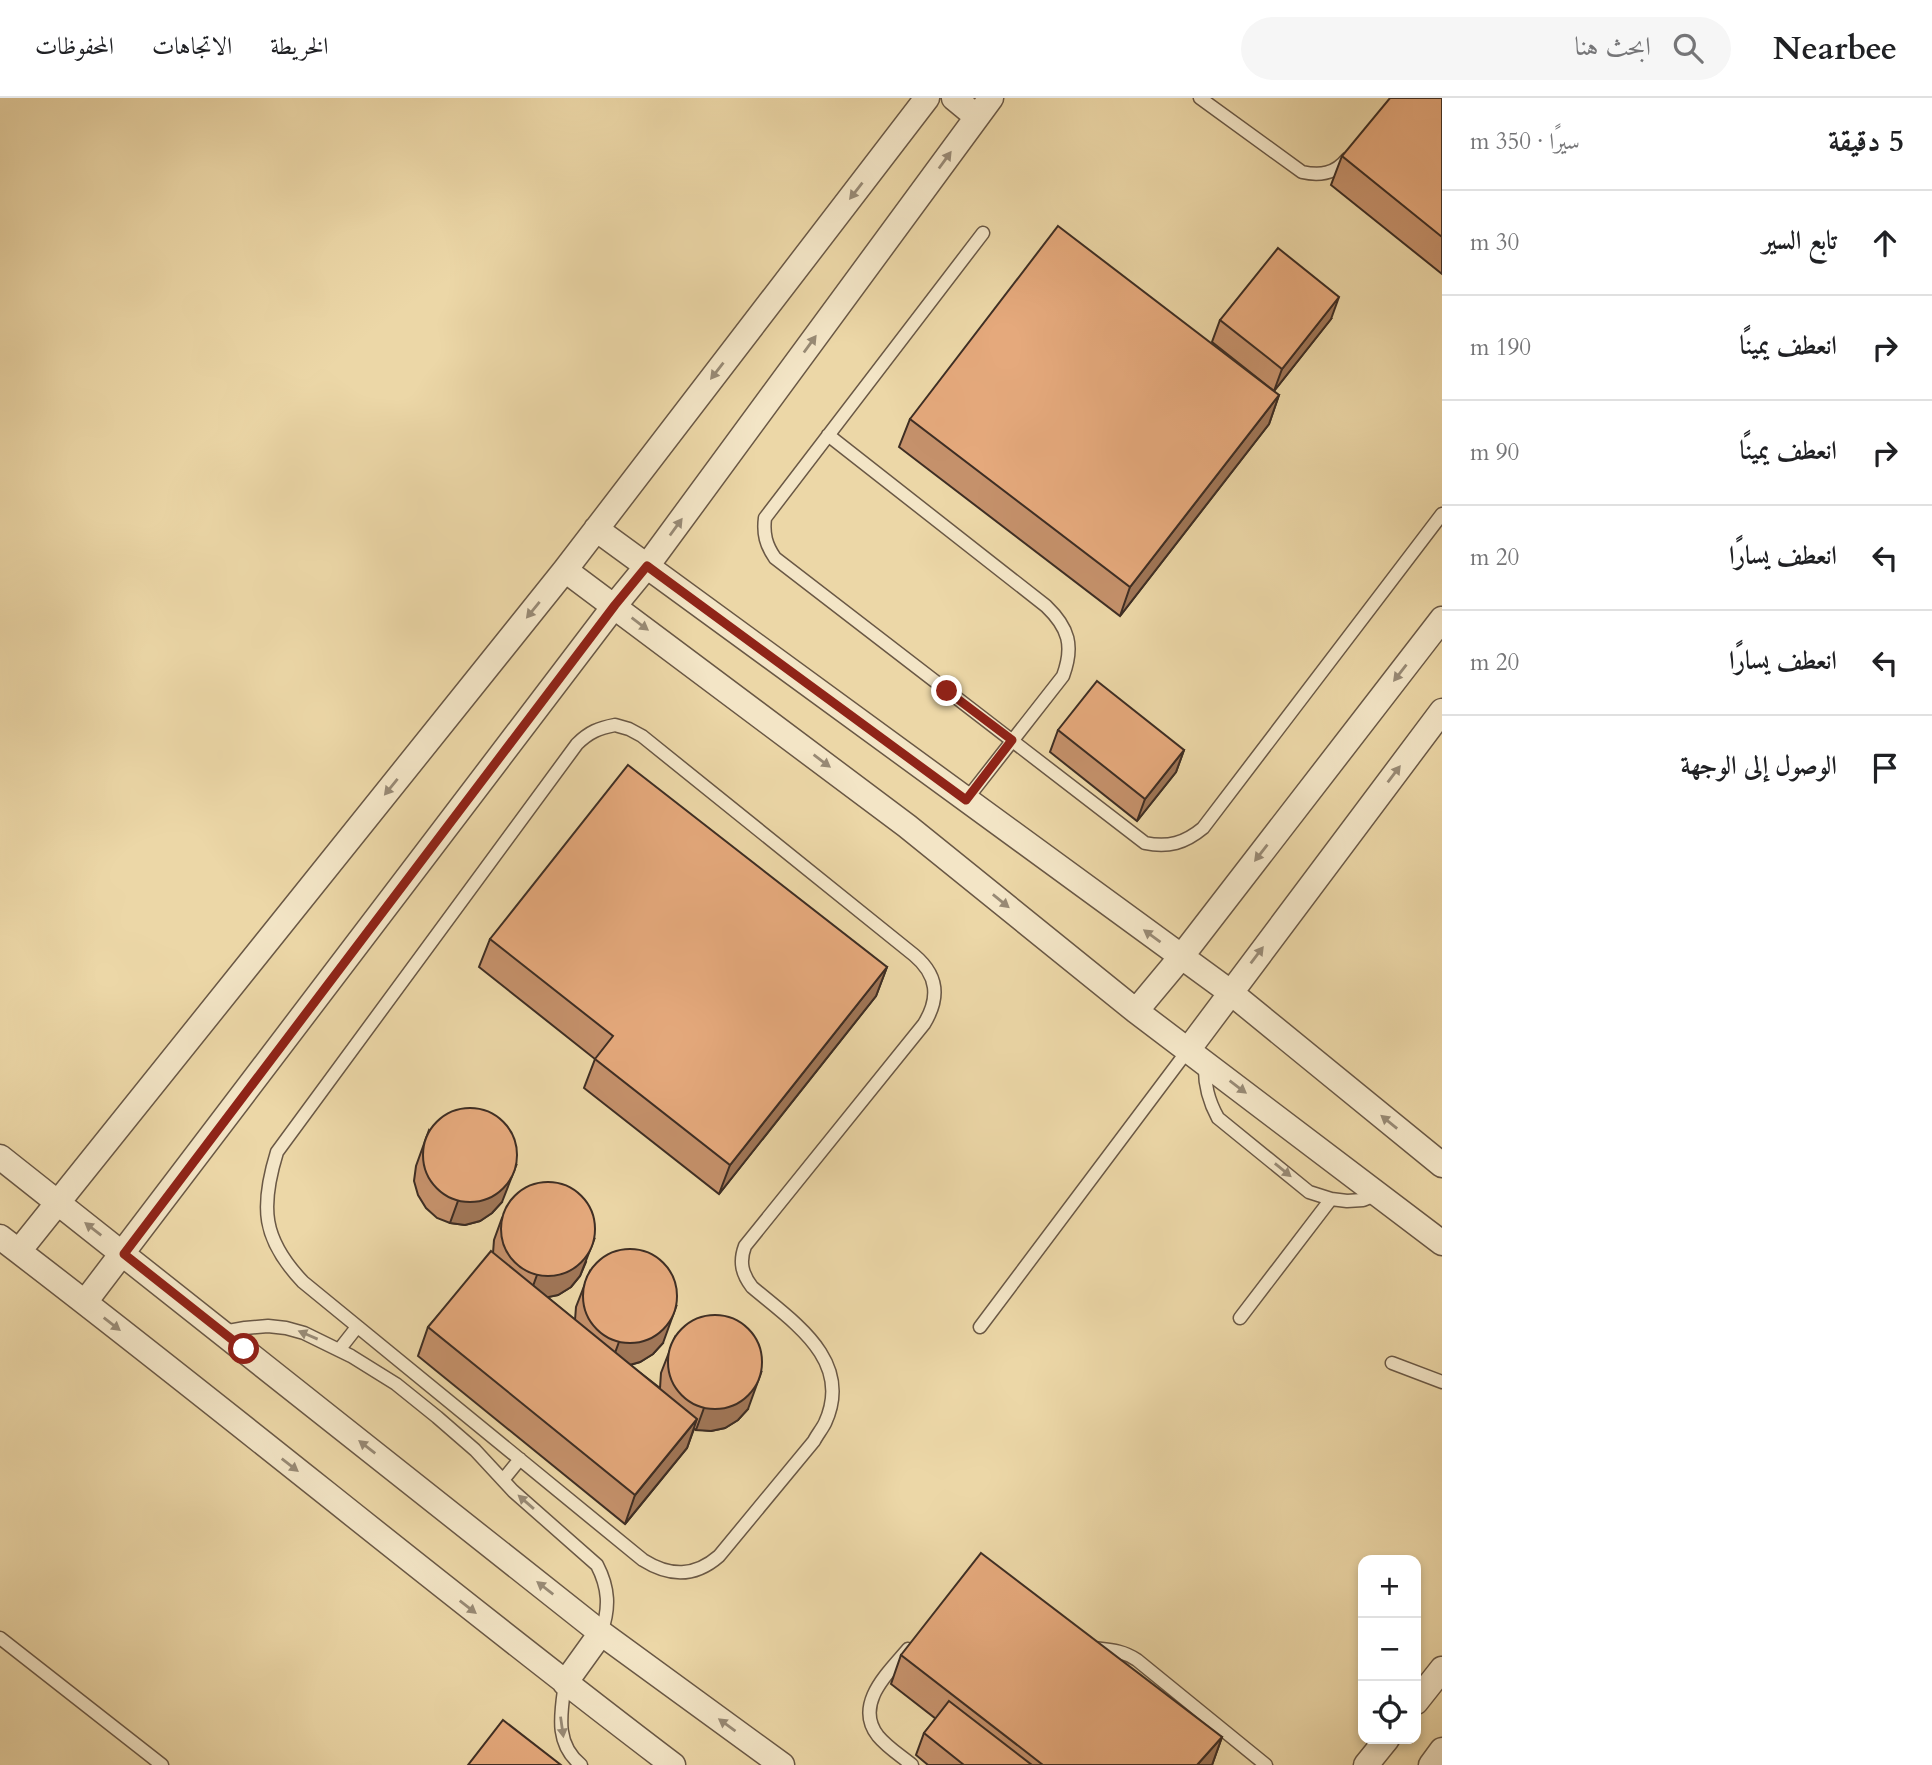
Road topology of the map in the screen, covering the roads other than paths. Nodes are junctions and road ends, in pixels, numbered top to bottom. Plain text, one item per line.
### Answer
1 (927, 98) edge
2 (954, 98) edge
3 (1200, 98) edge
4 (984, 107) edge
5 (1357, 147) edge
6 (983, 233) dead end
7 (828, 435) junction
8 (1442, 514) edge
9 (596, 529) junction
10 (647, 566) junction
11 (565, 570) junction
12 (615, 605) junction
13 (1442, 619) edge
14 (1442, 711) edge
15 (1012, 740) junction
16 (966, 800) junction
17 (1181, 957) junction
18 (1230, 992) junction
19 (1136, 1011) junction
20 (1197, 1056) junction
21 (0, 1157) edge
22 (1442, 1165) edge
23 (1378, 1194) junction
24 (1331, 1199) junction
25 (58, 1201) junction
26 (1442, 1243) edge
27 (9, 1244) edge
28 (124, 1254) junction
29 (85, 1302) junction
30 (1240, 1318) dead end
31 (357, 1327) junction
32 (980, 1327) dead end
33 (223, 1332) junction
34 (339, 1350) junction
35 (1392, 1363) dead end
36 (1442, 1382) edge
37 (520, 1459) junction
38 (503, 1480) junction
39 (601, 1633) junction
40 (919, 1636) edge
41 (0, 1638) edge
42 (1080, 1644) edge
43 (1442, 1669) edge
44 (565, 1683) junction
45 (1421, 1696) edge
46 (1383, 1744) edge
47 (1442, 1750) edge
48 (162, 1765) edge
49 (581, 1765) edge
50 (673, 1765) edge
51 (782, 1765) edge
52 (912, 1765) edge
53 (1266, 1765) edge
54 (1366, 1765) edge
55 (1431, 1765) edge

1 -> 9 street
2 - 4 street
3 - 5 lane
10 -> 4 street
6 - 7 lane
7 - 15 lane
7 - 15 lane
8 - 15 lane
9 - 10 street
9 - 11 street
10 - 12 street
10 - 16 street
11 - 12 street
11 -> 25 street
12 -> 19 street
12 - 28 street
13 -> 17 street
18 -> 14 street
15 - 16 lane
17 -> 16 street
17 - 18 street
17 - 19 street
18 - 20 street
22 -> 18 street
19 - 20 street
20 -> 23 street
20 -> 24 lane
20 - 32 lane
21 - 25 street
23 - 24 lane
23 - 26 street
24 - 30 lane
25 - 27 street
28 -> 25 street
27 - 29 street
28 - 29 street
28 - 33 street
29 -> 44 street
31 - 34 lane
31 - 37 lane
31 - 37 lane
34 -> 33 lane
39 -> 33 street
34 - 38 lane
35 - 36 lane
37 - 38 lane
39 -> 38 lane
39 - 44 street
51 -> 39 street
40 - 52 lane
41 - 48 lane
42 - 53 lane
43 - 45 street
44 -> 49 lane
44 - 50 street
46 - 54 street
47 - 55 street

